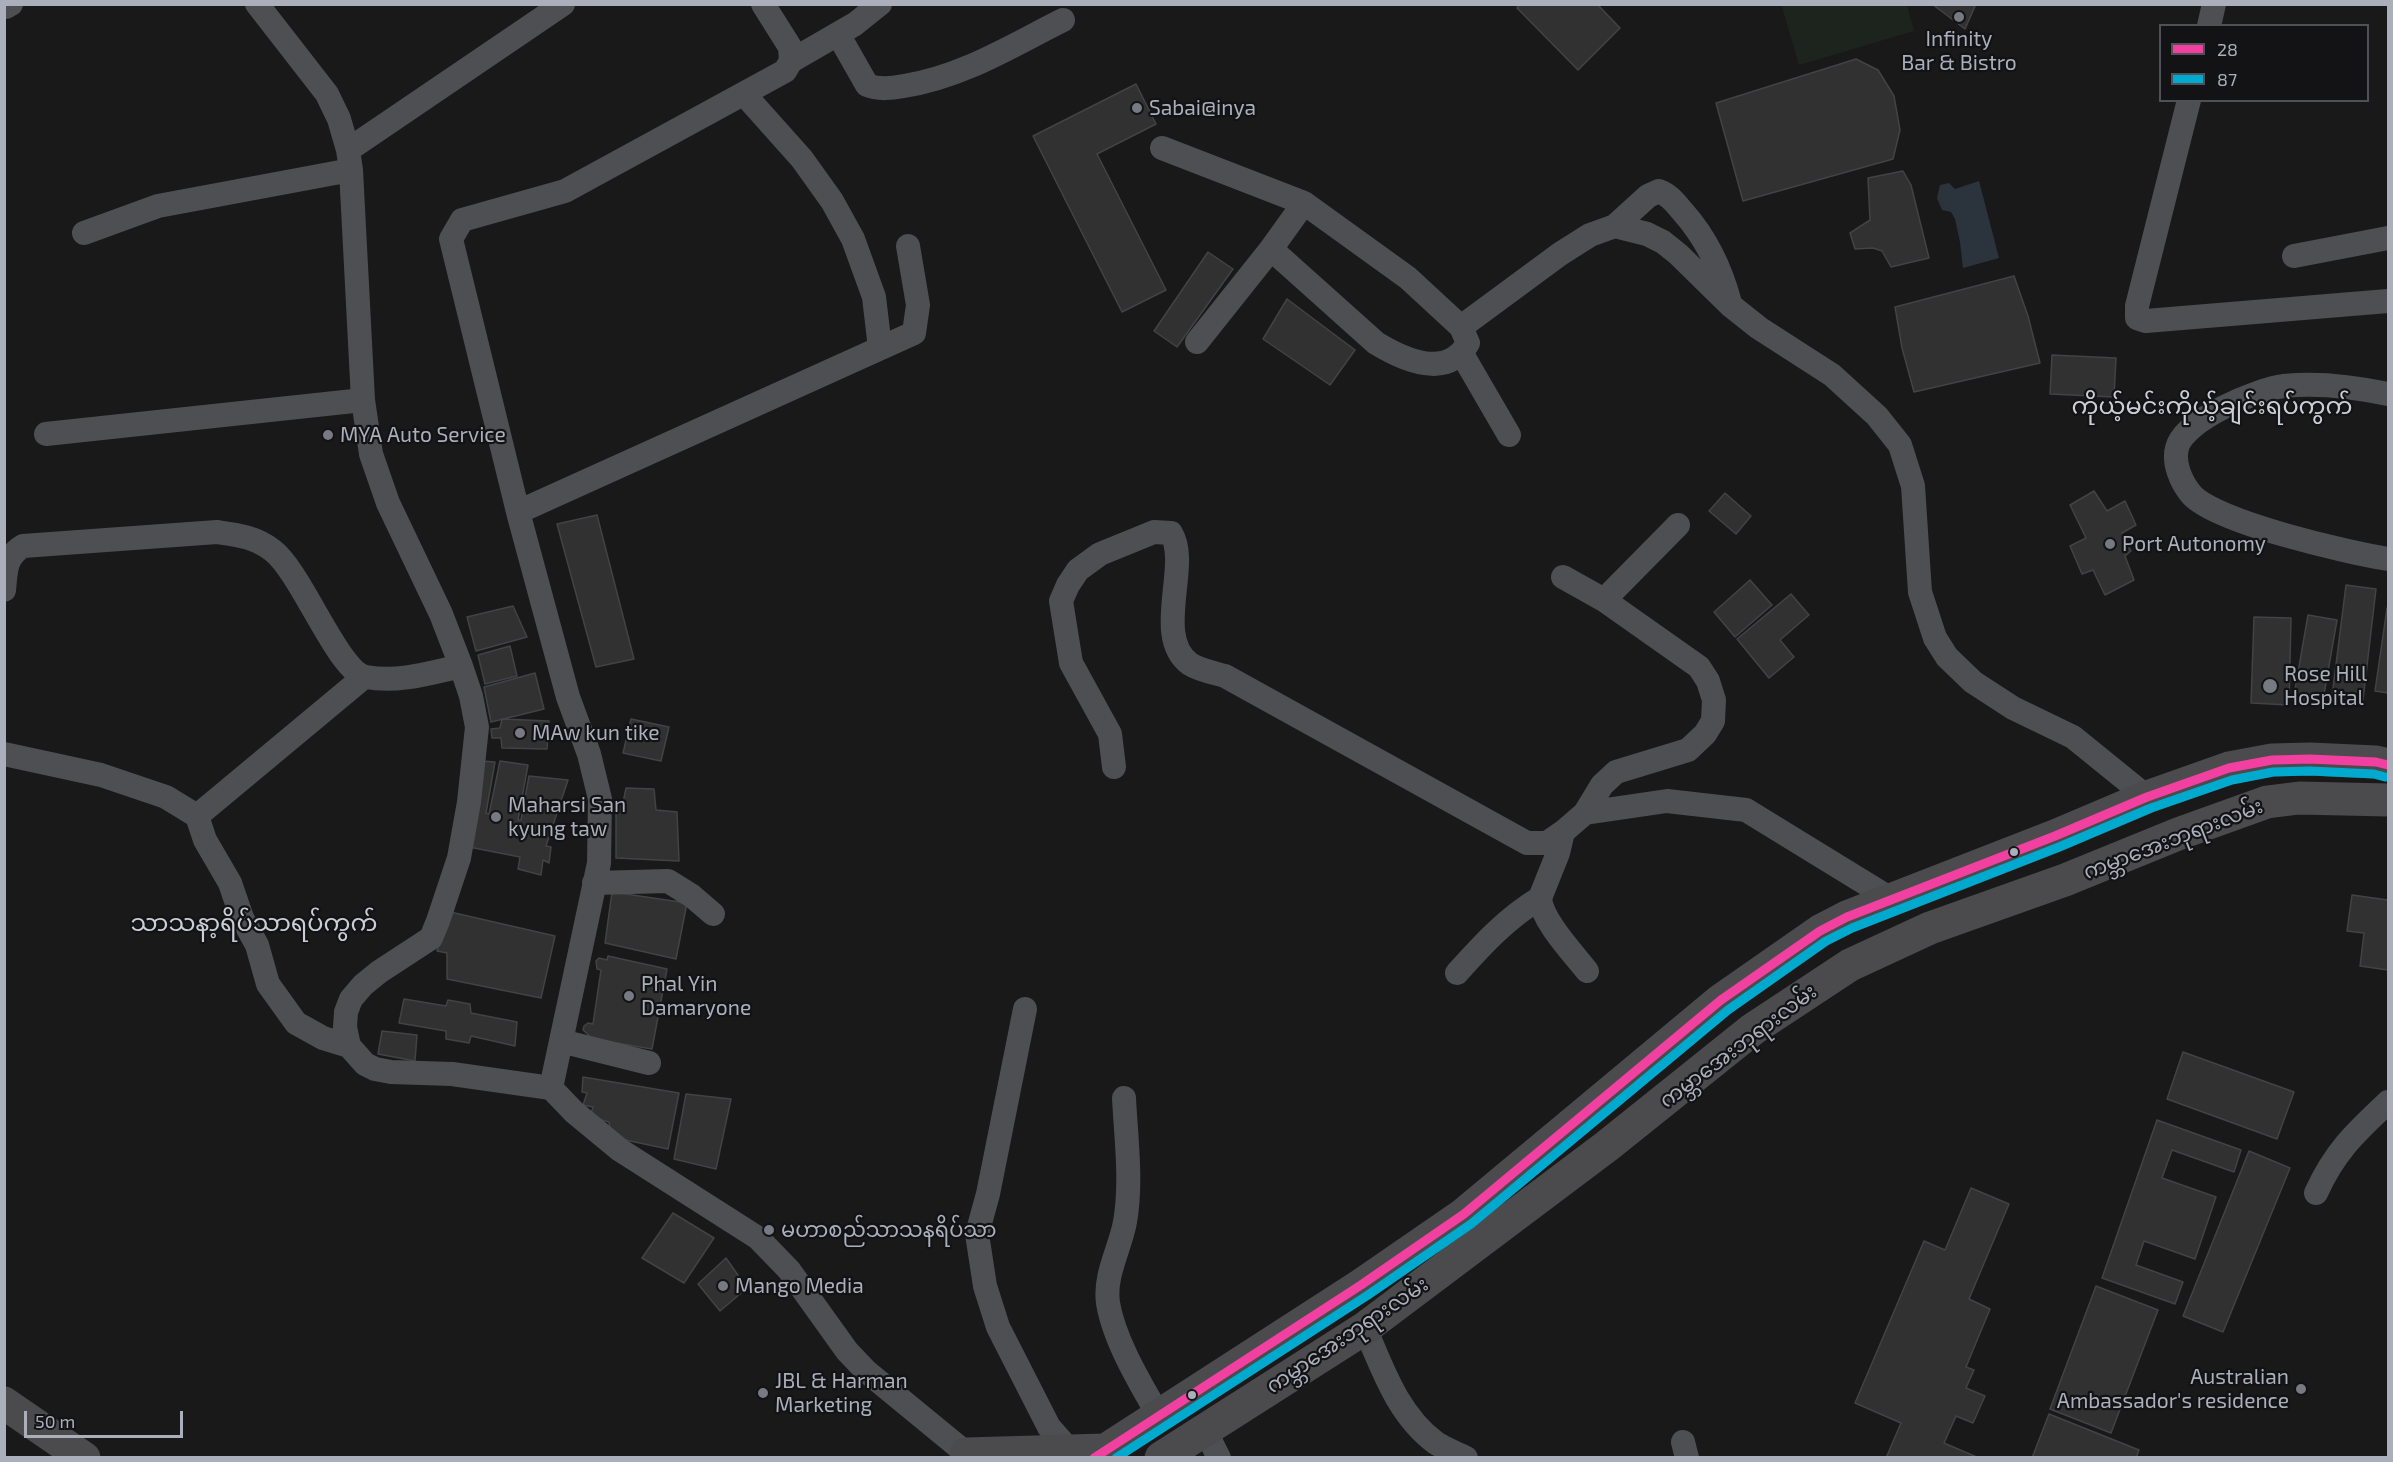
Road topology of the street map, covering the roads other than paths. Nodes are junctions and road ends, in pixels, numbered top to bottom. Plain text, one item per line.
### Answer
1 (257, 4) edge
2 (563, 4) edge
3 (763, 4) edge
4 (880, 4) edge
5 (2214, 4) edge
6 (1063, 20) dead end
7 (2209, 24) edge
8 (838, 34) junction
9 (791, 61) junction
10 (744, 94) junction
11 (2188, 102) edge
12 (1162, 148) dead end
13 (350, 160) junction
14 (1304, 203) junction
15 (1616, 226) junction
16 (84, 232) dead end
17 (2388, 238) edge
18 (908, 246) dead end
19 (1270, 249) junction
20 (2294, 256) dead end
21 (2388, 302) edge
22 (1730, 305) junction
23 (1461, 327) junction
24 (1197, 342) dead end
25 (880, 348) junction
26 (1462, 354) junction
27 (2388, 394) edge
28 (363, 400) junction
29 (45, 434) dead end
30 (1509, 435) dead end
31 (518, 512) junction
32 (1678, 525) dead end
33 (2388, 559) edge
34 (1563, 577) dead end
35 (4, 590) edge
36 (1604, 600) junction
37 (461, 666) junction
38 (364, 677) junction
39 (4, 754) edge
40 (2382, 764) edge
41 (1114, 767) dead end
42 (2147, 797) junction
43 (2383, 799) edge
44 (1585, 813) junction
45 (197, 816) junction
46 (2102, 816) junction
47 (1563, 832) junction
48 (2096, 867) junction
49 (594, 883) junction
50 (1540, 898) junction
51 (1891, 899) junction
52 (713, 914) dead end
53 (1587, 971) dead end
54 (1457, 973) dead end
55 (1750, 978) junction
56 (1025, 1010) dead end
57 (1753, 1029) junction
58 (561, 1041) junction
59 (349, 1046) junction
60 (649, 1063) dead end
61 (551, 1088) junction
62 (1124, 1098) dead end
63 (2388, 1102) edge
64 (1584, 1113) junction
65 (1607, 1146) junction
66 (2316, 1193) dead end
67 (1365, 1328) junction
68 (4, 1403) edge
69 (1159, 1416) junction
70 (1212, 1444) edge
71 (1095, 1454) edge
72 (969, 1456) edge
73 (84, 1458) edge
74 (1161, 1458) edge
75 (1466, 1458) edge

1 - 13 street
2 - 13 street
3 - 9 street
4 - 8 street
5 - 7 street
6 - 8 street
8 - 9 street
9 - 10 street
10 - 25 street
10 - 31 street
11 - 21 street
12 - 14 street
13 - 16 street
13 - 28 street
14 - 19 street
14 - 23 street
15 - 22 street
15 - 22 street
15 - 23 street
17 - 20 street
18 - 25 street
19 - 24 street
19 - 26 street
22 - 42 street
23 - 26 street
25 - 31 street
26 - 30 street
27 - 33 street
28 - 29 street
28 - 37 street
31 - 49 street
32 - 36 street
34 - 36 street
35 - 38 street
36 - 44 street
37 - 38 street
37 - 59 street
38 - 45 street
39 - 45 street
40 - 42 main road, ကမ္ဘာအေးဘုရားလမ်း
41 - 47 street
42 - 46 main road, ကမ္ဘာအေးဘုရားလမ်း
43 - 48 main road, ကမ္ဘာအေးဘုရားလမ်း
44 - 47 street
44 - 51 street
45 - 59 street
46 - 48 main road
46 - 51 main road, ကမ္ဘာအေးဘုရားလမ်း
47 - 50 street
48 - 57 main road, ကမ္ဘာအေးဘုရားလမ်း
49 - 52 street
49 - 58 street
50 - 53 street
50 - 54 street
51 - 55 main road, ကမ္ဘာအေးဘုရားလမ်း
55 - 57 main road
55 - 64 main road, ကမ္ဘာအေးဘုရားလမ်း
56 - 71 street
57 - 65 main road, ကမ္ဘာအေးဘုရားလမ်း
58 - 60 street
58 - 61 street
59 - 61 street
61 - 72 street
62 - 69 street
63 - 66 street
64 - 65 main road
64 - 69 main road, ကမ္ဘာအေးဘုရားလမ်း
65 - 67 main road, ကမ္ဘာအေးဘုရားလမ်း
67 - 70 main road, ကမ္ဘာအေးဘုရားလမ်း
67 - 75 street
68 - 73 main road
69 - 71 main road, ကမ္ဘာအေးဘုရားလမ်း
70 - 74 main road, ကမ္ဘာအေးဘုရားလမ်း
71 - 72 main road

